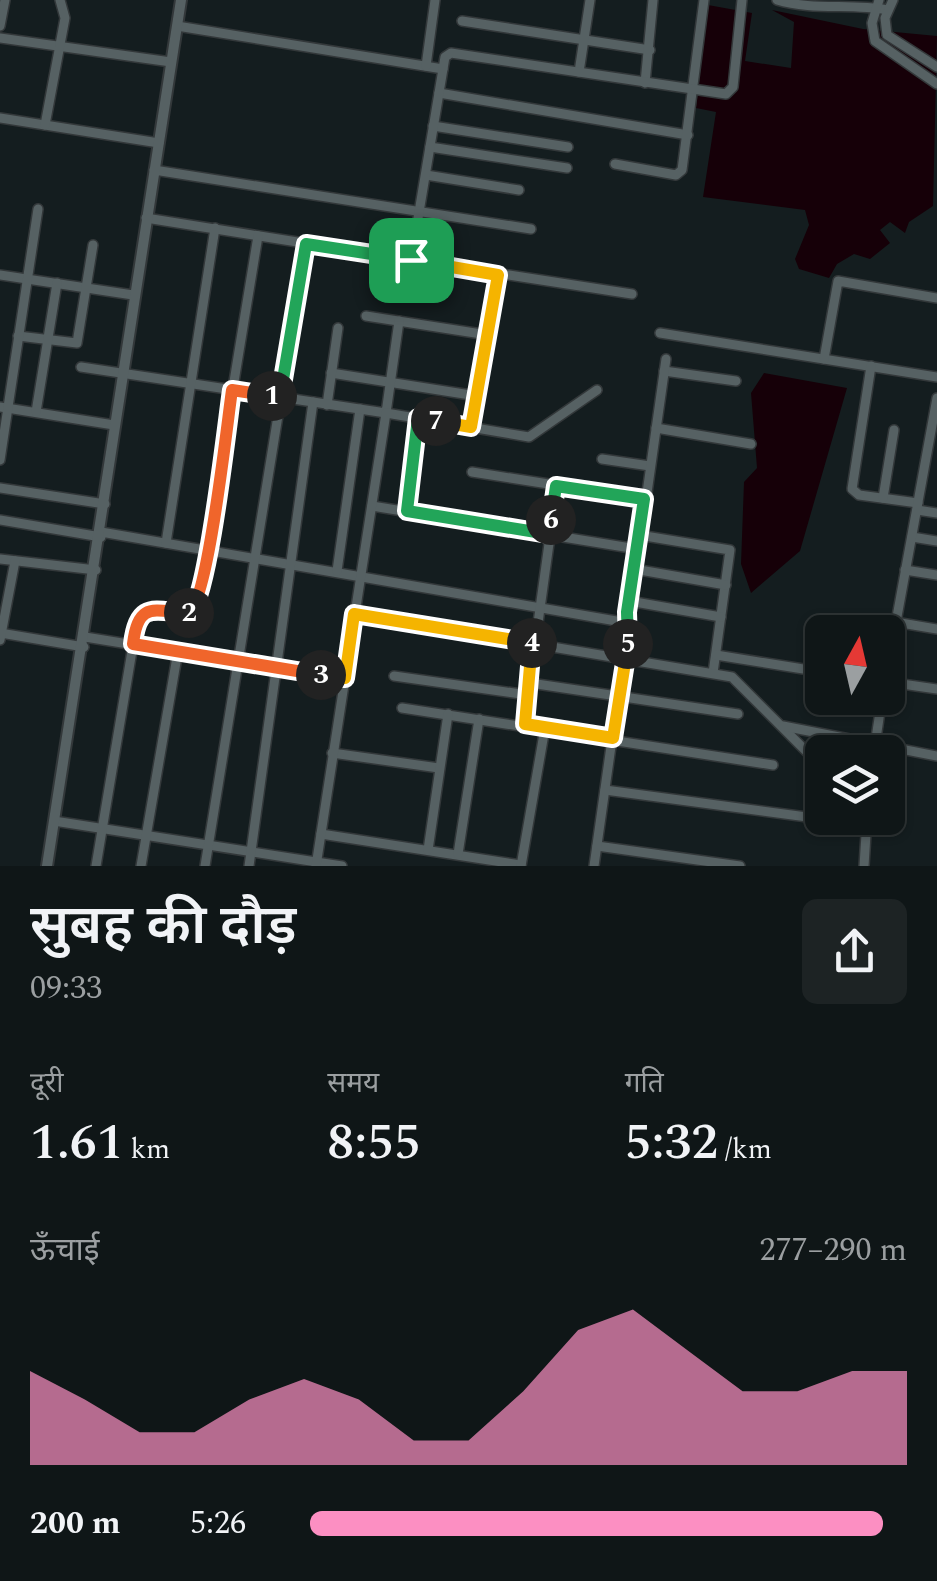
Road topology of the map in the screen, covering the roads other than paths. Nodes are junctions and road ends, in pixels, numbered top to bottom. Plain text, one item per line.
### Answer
1 (5, 0) edge
2 (60, 0) edge
3 (181, 0) edge
4 (435, 0) edge
5 (590, 0) edge
6 (654, 0) edge
7 (704, 0) edge
8 (742, 0) edge
9 (776, 0) edge
10 (877, 4) edge
11 (890, 5) edge
12 (462, 21) dead end
13 (0, 26) edge
14 (177, 26) junction
15 (0, 38) edge
16 (584, 40) junction
17 (59, 46) junction
18 (650, 50) junction
19 (171, 62) junction
20 (426, 66) junction
21 (937, 67) edge
22 (443, 69) junction
23 (578, 72) junction
24 (646, 84) junction
25 (937, 84) edge
26 (694, 91) junction
27 (438, 93) junction
28 (0, 118) edge
29 (45, 125) junction
30 (434, 126) junction
31 (688, 135) junction
32 (159, 143) junction
33 (430, 146) junction
34 (568, 147) dead end
35 (615, 164) dead end
36 (568, 168) dead end
37 (154, 170) junction
38 (426, 175) junction
39 (519, 190) dead end
40 (38, 209) dead end
41 (420, 212) junction
42 (146, 218) junction
43 (215, 228) junction
44 (531, 229) dead end
45 (258, 236) junction
46 (306, 244) junction
47 (93, 245) dead end
48 (411, 260) junction
49 (498, 275) junction
50 (0, 276) edge
51 (27, 280) junction
52 (57, 283) junction
53 (86, 287) junction
54 (133, 294) junction
55 (632, 294) dead end
56 (937, 298) edge
57 (366, 316) dead end
58 (399, 322) junction
59 (338, 328) dead end
60 (660, 333) dead end
61 (488, 335) junction
62 (18, 336) junction
63 (48, 341) junction
64 (666, 359) dead end
65 (824, 359) junction
66 (871, 366) junction
67 (81, 367) dead end
68 (664, 371) junction
69 (122, 373) junction
70 (331, 374) junction
71 (937, 377) edge
72 (736, 381) dead end
73 (390, 382) junction
74 (191, 384) junction
75 (232, 390) junction
76 (597, 390) dead end
77 (477, 396) junction
78 (280, 397) junction
79 (937, 398) edge
80 (313, 402) junction
81 (327, 404) junction
82 (4, 407) edge
83 (360, 410) junction
84 (36, 412) junction
85 (386, 413) junction
86 (418, 418) junction
87 (114, 425) junction
88 (471, 427) junction
89 (656, 428) junction
90 (894, 430) dead end
91 (750, 444) dead end
92 (602, 459) dead end
93 (0, 460) edge
94 (650, 466) junction
95 (472, 472) dead end
96 (556, 486) junction
97 (0, 488) edge
98 (883, 498) junction
99 (644, 499) junction
100 (106, 504) junction
101 (372, 506) junction
102 (917, 507) junction
103 (407, 511) junction
104 (937, 513) edge
105 (0, 520) edge
106 (101, 534) junction
107 (548, 534) junction
108 (639, 535) junction
109 (912, 537) junction
110 (937, 541) edge
111 (166, 543) junction
112 (636, 549) junction
113 (209, 550) junction
114 (0, 558) edge
115 (255, 558) junction
116 (15, 561) junction
117 (292, 564) junction
118 (634, 569) junction
119 (96, 570) junction
120 (905, 570) junction
121 (337, 571) junction
122 (360, 574) junction
123 (937, 575) edge
124 (726, 585) junction
125 (629, 601) junction
126 (539, 608) junction
127 (354, 614) junction
128 (896, 615) edge
129 (721, 617) junction
130 (628, 623) junction
131 (905, 624) edge
132 (937, 629) edge
133 (0, 636) edge
134 (85, 642) junction
135 (133, 644) junction
136 (536, 644) junction
137 (178, 651) junction
138 (716, 655) junction
139 (626, 659) junction
140 (236, 662) junction
141 (279, 668) junction
142 (805, 669) edge
143 (713, 673) junction
144 (394, 676) dead end
145 (345, 678) junction
146 (530, 683) junction
147 (905, 684) edge
148 (937, 689) edge
149 (528, 695) junction
150 (620, 696) junction
151 (402, 708) dead end
152 (448, 714) junction
153 (738, 714) dead end
154 (479, 719) junction
155 (525, 724) junction
156 (780, 725) junction
157 (545, 728) junction
158 (821, 735) edge
159 (613, 738) junction
160 (805, 750) edge
161 (905, 752) edge
162 (332, 753) junction
163 (937, 756) edge
164 (773, 765) dead end
165 (439, 768) junction
166 (605, 790) junction
167 (805, 814) edge
168 (54, 821) junction
169 (102, 830) junction
170 (321, 834) junction
171 (145, 835) junction
172 (866, 835) edge
173 (208, 844) junction
174 (597, 846) junction
175 (428, 850) junction
176 (252, 851) junction
177 (458, 854) junction
178 (317, 864) edge
179 (521, 865) edge
180 (48, 866) edge
181 (96, 866) edge
182 (141, 866) edge
183 (205, 866) edge
184 (249, 866) edge
185 (342, 866) edge
186 (594, 866) edge
187 (740, 866) edge
188 (864, 866) edge

1 - 13 street
2 - 17 street
3 - 14 street
4 - 20 street
5 - 16 street
6 - 18 street
7 - 26 street
8 - 26 street
9 - 10 street
10 - 11 street
10 - 25 street
11 - 21 street
12 - 16 street
14 - 19 street
14 - 20 street
15 - 17 street
16 - 18 street
16 - 23 street
17 - 19 street
17 - 29 street
18 - 24 street
19 - 32 street
20 - 22 street
22 - 23 street
22 - 27 street
23 - 24 street
24 - 26 street
26 - 31 street
27 - 30 street
27 - 31 street
28 - 29 street
29 - 32 street
30 - 33 street
30 - 34 street
31 - 35 street
32 - 37 street
33 - 36 street
33 - 38 street
37 - 41 street
37 - 42 street
38 - 39 street
38 - 41 street
40 - 51 street
41 - 44 street
41 - 48 street
42 - 43 street
42 - 54 street
43 - 45 street
43 - 74 street
45 - 46 street
45 - 75 street
46 - 48 street
46 - 78 street
47 - 53 street
48 - 49 street
49 - 55 street
49 - 61 street
50 - 51 street
51 - 52 street
51 - 62 street
52 - 53 street
52 - 63 street
53 - 54 street
53 - 63 street
54 - 69 street
56 - 65 street
57 - 58 street
58 - 61 street
58 - 73 street
59 - 70 street
60 - 65 street
61 - 77 street
62 - 63 street
62 - 82 street
63 - 84 street
64 - 68 street
65 - 66 street
66 - 71 street
66 - 98 street
67 - 69 street
68 - 72 street
68 - 89 street
69 - 74 street
69 - 87 street
70 - 73 street
70 - 81 street
73 - 77 street
73 - 85 street
74 - 75 street
74 - 111 street
75 - 78 street
75 - 113 street
76 - 88 street
77 - 88 street
78 - 80 street
78 - 115 street
79 - 102 street
80 - 81 street
80 - 117 street
81 - 83 street
82 - 84 street
82 - 93 street
83 - 85 street
83 - 121 street
84 - 87 street
85 - 86 street
85 - 101 street
86 - 88 street
86 - 103 street
87 - 100 street
89 - 91 street
89 - 94 street
90 - 98 street
92 - 94 street
94 - 99 street
95 - 96 street
96 - 99 street
96 - 107 street
97 - 100 street
98 - 102 street
99 - 108 street
100 - 106 street
101 - 103 street
101 - 122 street
102 - 104 street
102 - 109 street
103 - 107 street
105 - 106 street
106 - 111 street
106 - 119 street
107 - 112 street
107 - 126 street
108 - 112 street
108 - 124 street
109 - 110 street
109 - 120 street
111 - 113 street
112 - 118 street
113 - 115 street
113 - 135 street
114 - 116 street
115 - 117 street
115 - 140 street
116 - 119 street
116 - 133 street
117 - 121 street
117 - 141 street
118 - 124 street
118 - 125 street
119 - 134 street
120 - 123 street
120 - 128 street
121 - 122 street
122 - 126 street
122 - 127 street
124 - 129 street
125 - 129 street
125 - 130 street
126 - 130 street
126 - 136 street
127 - 136 street
127 - 145 street
129 - 138 street
130 - 139 street
131 - 132 street
133 - 134 street
134 - 135 street
134 - 168 street
135 - 137 street
135 - 169 street
136 - 139 street
136 - 146 street
137 - 140 street
137 - 171 street
138 - 142 street
138 - 143 street
139 - 143 street
139 - 150 street
140 - 141 street
140 - 173 street
141 - 145 street
141 - 176 street
143 - 156 street
144 - 149 street
145 - 162 street
146 - 149 street
146 - 150 street
147 - 148 street
149 - 155 street
150 - 153 street
150 - 159 street
151 - 152 street
152 - 154 street
152 - 165 street
154 - 155 street
154 - 177 street
155 - 157 street
156 - 158 street
156 - 160 street
157 - 159 street
157 - 179 street
159 - 164 street
159 - 166 street
161 - 163 street
162 - 165 street
162 - 170 street
165 - 175 street
166 - 167 street
166 - 174 street
168 - 169 street
168 - 180 street
169 - 171 street
169 - 181 street
170 - 175 street
170 - 178 street
171 - 173 street
171 - 182 street
172 - 188 street
173 - 176 street
173 - 183 street
174 - 186 street
174 - 187 street
175 - 177 street
176 - 178 street
176 - 184 street
177 - 179 street
178 - 185 street

